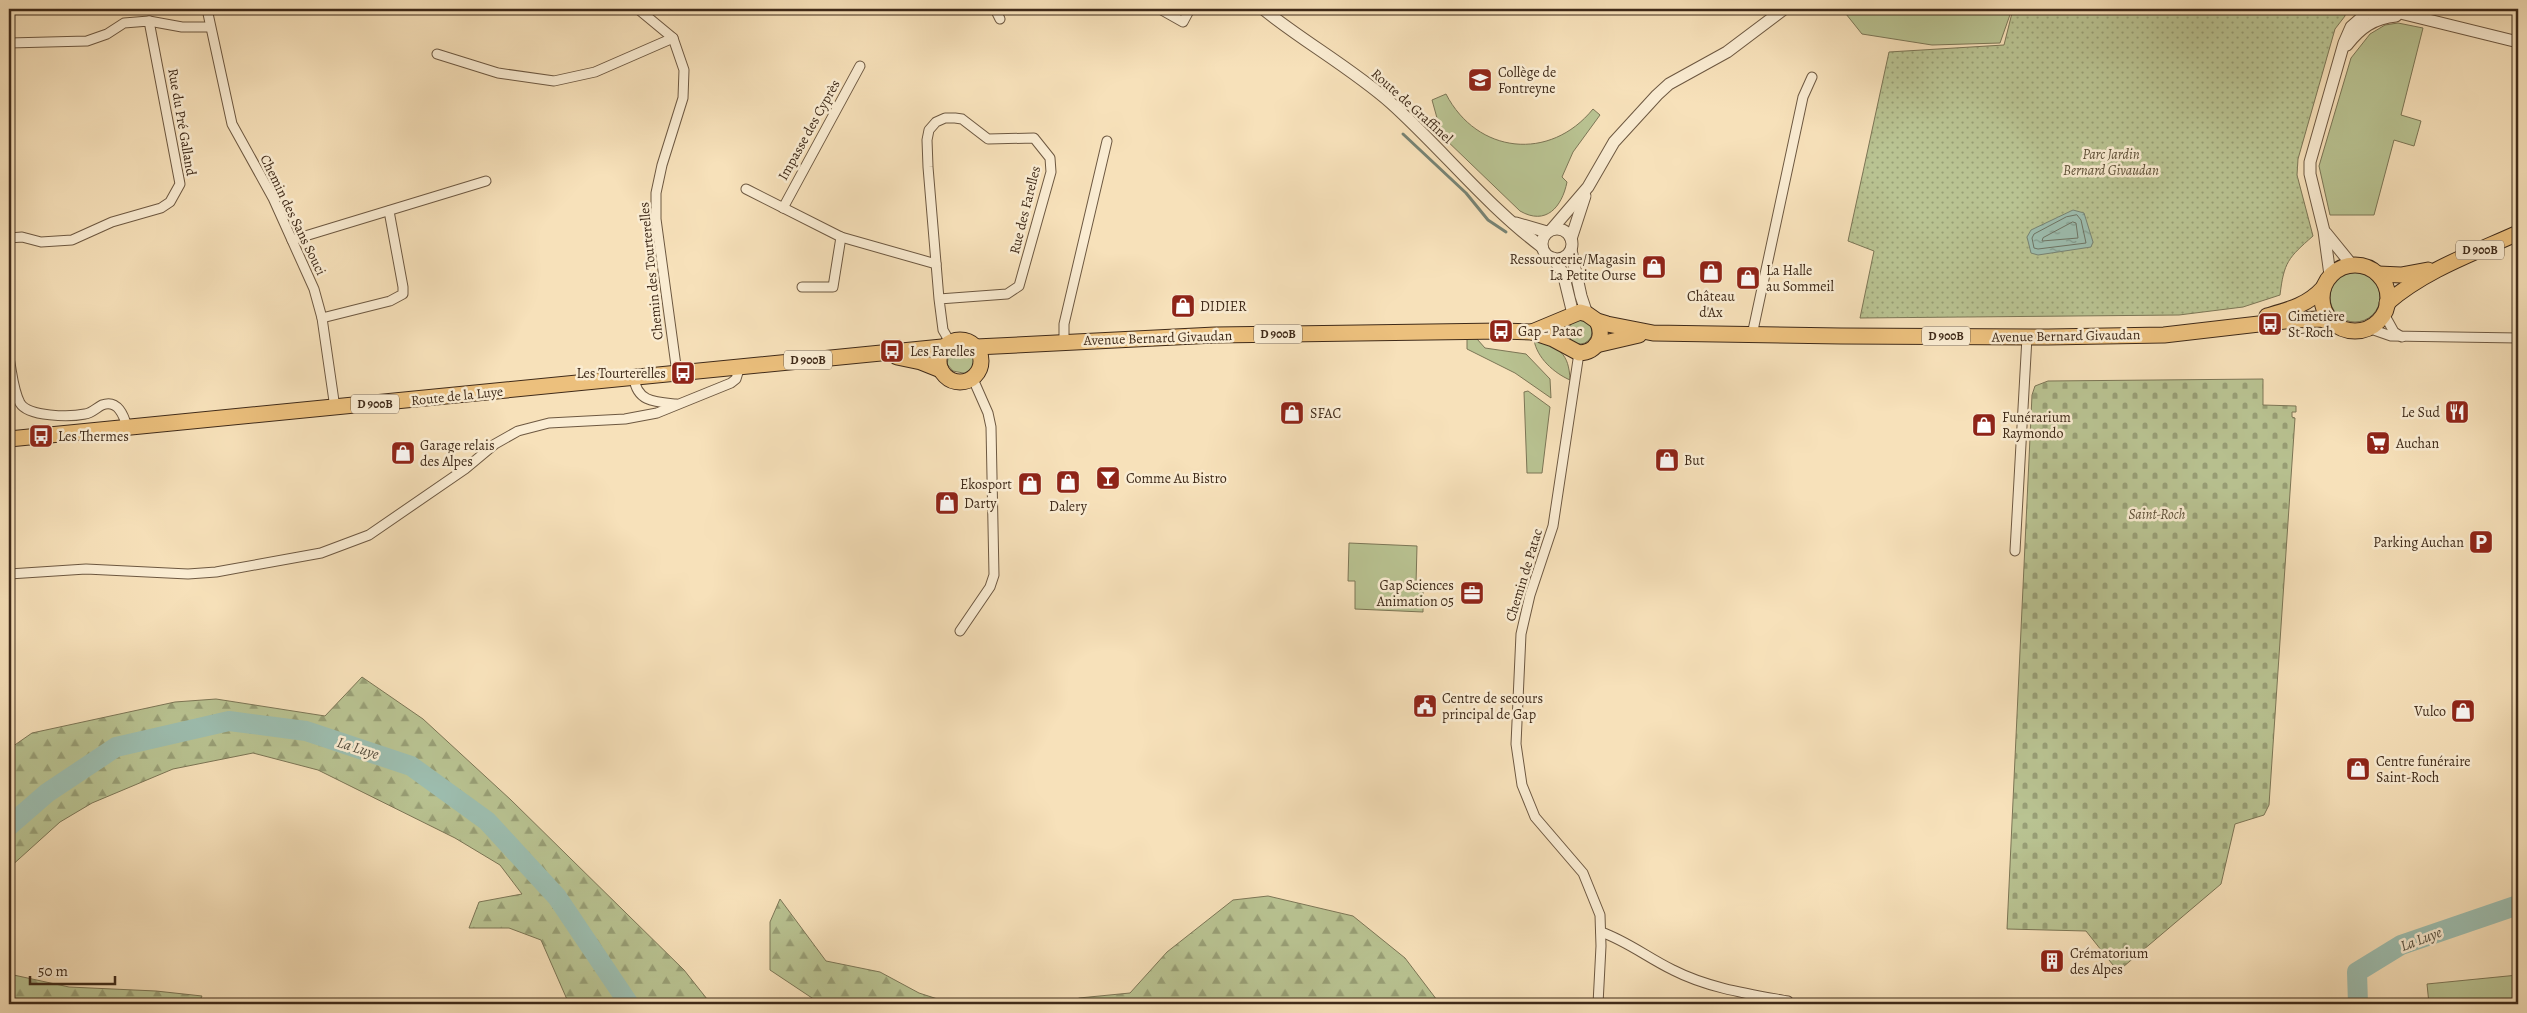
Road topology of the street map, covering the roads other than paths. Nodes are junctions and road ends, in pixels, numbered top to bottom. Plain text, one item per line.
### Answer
1 (207, 9) edge
2 (638, 9) edge
3 (995, 9) edge
4 (1160, 9) edge
5 (1190, 9) edge
6 (1263, 9) edge
7 (1784, 9) edge
8 (2368, 14) edge
9 (2412, 14) edge
10 (1000, 19) dead end
11 (149, 21) junction
12 (210, 27) junction
13 (673, 38) junction
14 (2518, 42) edge
15 (9, 43) edge
16 (437, 54) dead end
17 (860, 66) dead end
18 (1812, 77) dead end
19 (1107, 141) dead end
20 (486, 181) dead end
21 (1588, 188) junction
22 (746, 189) dead end
23 (783, 208) junction
24 (389, 211) junction
25 (1507, 220) junction
26 (1550, 231) junction
27 (2324, 231) junction
28 (2518, 232) edge
29 (841, 237) junction
30 (9, 238) edge
31 (292, 240) junction
32 (1571, 244) junction
33 (1542, 247) junction
34 (1553, 258) junction
35 (936, 264) junction
36 (2352, 264) junction
37 (2442, 267) junction
38 (2378, 274) junction
39 (2327, 282) junction
40 (802, 287) dead end
41 (938, 299) junction
42 (2386, 308) junction
43 (1580, 317) junction
44 (322, 318) junction
45 (2332, 322) junction
46 (2239, 327) junction
47 (2368, 328) junction
48 (1532, 332) junction
49 (1653, 333) junction
50 (1752, 334) junction
51 (2027, 337) junction
52 (2403, 337) junction
53 (2518, 338) edge
54 (1064, 342) junction
55 (946, 344) junction
56 (1563, 344) junction
57 (1023, 345) junction
58 (1596, 345) junction
59 (976, 348) junction
60 (1579, 353) junction
61 (876, 355) junction
62 (9, 358) edge
63 (740, 366) junction
64 (2025, 366) junction
65 (2035, 366) dead end
66 (941, 370) junction
67 (676, 373) junction
68 (978, 373) junction
69 (634, 378) junction
70 (680, 404) junction
71 (335, 408) junction
72 (127, 427) junction
73 (9, 440) edge
74 (2015, 551) dead end
75 (9, 574) edge
76 (960, 631) dead end
77 (1602, 932) junction
78 (1788, 1001) dead end
79 (1598, 1004) edge

1 - 12 street, Chemin des Sans Souci
2 - 13 street
3 - 10 street
4 - 5 street
6 - 25 street, Route de Graffinel
7 - 21 street
8 - 9 street
8 - 27 street
9 - 14 street
11 - 12 street
11 - 15 street
11 - 30 street, Rue du Pré Galland
12 - 31 street, Chemin des Sans Souci
13 - 16 street
13 - 67 street, Chemin des Tourterelles
17 - 23 street, Impasse des Cyprès
18 - 50 street
19 - 54 street
20 - 24 street
21 - 26 street
21 - 32 street
22 - 23 street
23 - 29 street
24 - 31 street
24 - 44 street
25 - 26 street, Route de Graffinel
25 - 33 street, Route de Graffinel
26 - 32 street
26 - 33 street
27 - 36 street
27 - 39 street
28 - 37 main road, D 900B
29 - 35 street
29 - 40 street
31 - 44 street, Chemin des Sans Souci
32 - 34 street
32 - 43 street
33 - 34 street
34 - 43 street
35 - 41 street, Rue des Farelles
35 - 41 street, Rue des Farelles
36 - 38 main road
36 - 39 main road
37 - 38 main road, D 900B
37 - 42 main road, D 900B
38 - 42 main road
39 - 45 main road
39 - 46 main road, D 900B
41 - 55 street
42 - 47 main road
42 - 52 street
43 - 48 main road, D 900B
43 - 49 main road, D 900B
43 - 56 main road
43 - 58 main road
44 - 71 street, Chemin des Sans Souci
45 - 46 main road, D 900B
45 - 47 main road
46 - 51 main road, Avenue Bernard Givaudan / D 900B
47 - 52 street
48 - 54 main road, Avenue Bernard Givaudan / D 900B
48 - 56 main road, D 900B
49 - 50 main road, Avenue Bernard Givaudan / D 900B
49 - 58 main road, D 900B
50 - 51 main road, Avenue Bernard Givaudan / D 900B
51 - 64 street
52 - 53 street
54 - 57 main road, Avenue Bernard Givaudan / D 900B
55 - 59 main road
55 - 61 main road, Route de la Luye / D 900B
55 - 66 main road
56 - 60 main road
57 - 59 main road, Avenue Bernard Givaudan / D 900B
57 - 68 main road, Avenue Bernard Givaudan / D 900B
58 - 60 main road
59 - 68 main road
60 - 77 street, Chemin de Patac
61 - 63 main road, Route de la Luye / D 900B
61 - 66 main road, Route de la Luye / D 900B
62 - 72 street
63 - 67 main road, Route de la Luye / D 900B
63 - 70 street
64 - 65 street
64 - 74 street
66 - 68 main road
67 - 69 main road, Route de la Luye / D 900B
68 - 76 street
69 - 70 street
69 - 71 main road, Route de la Luye / D 900B
70 - 75 street
71 - 72 main road, Route de la Luye / D 900B
72 - 73 main road, Route de la Luye / D 900B
77 - 78 street
77 - 79 street, Chemin de Patac

